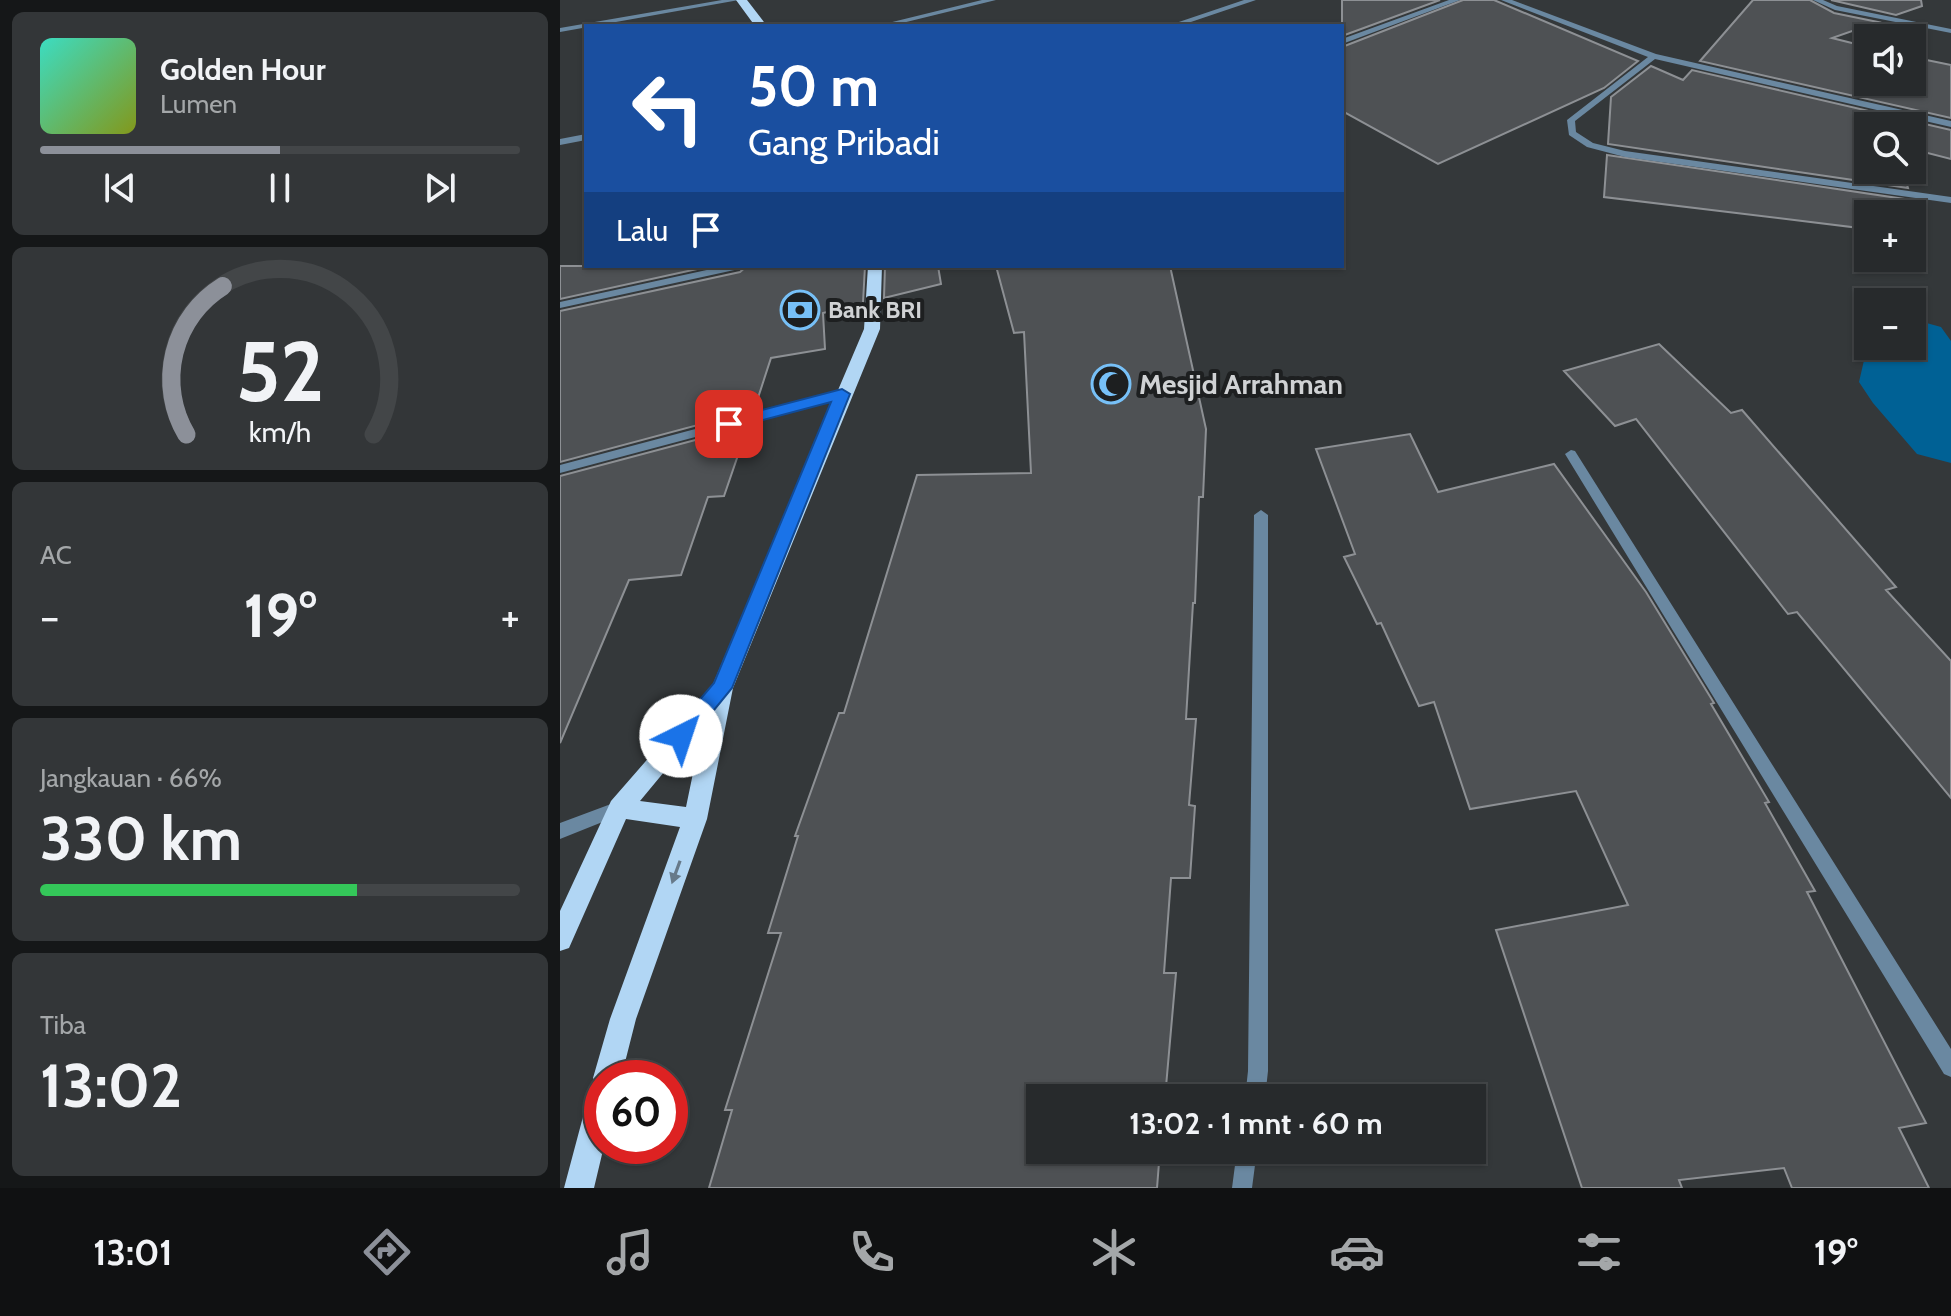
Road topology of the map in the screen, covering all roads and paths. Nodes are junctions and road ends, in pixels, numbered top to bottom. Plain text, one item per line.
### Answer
1 (738, 0) edge
2 (992, 0) edge
3 (1252, 0) edge
4 (1456, 0) edge
5 (1505, 0) edge
6 (1817, 0) edge
7 (596, 24) edge
8 (759, 24) edge
9 (889, 24) edge
10 (1177, 24) edge
11 (584, 26) edge
12 (560, 30) edge
13 (1951, 31) edge
14 (1344, 41) edge
15 (1654, 56) junction
16 (1951, 124) edge
17 (584, 137) edge
18 (560, 142) edge
19 (1951, 200) edge
20 (730, 268) edge
21 (875, 268) edge
22 (560, 305) edge
23 (842, 394) junction
24 (1571, 454) dead end
25 (560, 469) edge
26 (1261, 515) dead end
27 (722, 688) junction
28 (619, 808) junction
29 (695, 819) junction
30 (560, 831) edge
31 (560, 939) edge
32 (612, 1060) edge
33 (1951, 1067) edge
34 (1256, 1084) edge
35 (585, 1164) edge
36 (1245, 1164) edge
37 (579, 1188) edge
38 (1242, 1188) edge

1 - 7 street
1 - 8 main road
2 - 9 street
3 - 10 street
4 - 14 street
5 - 15 street
6 - 13 street
11 - 12 street
15 - 16 street
15 - 19 street
17 - 18 street
20 - 22 street
21 - 23 main road
23 - 25 street
23 - 27 main road
24 - 33 street
26 - 34 street
27 - 28 main road
27 - 29 main road
28 - 29 main road
28 - 30 street
28 - 31 main road
29 -> 32 main road
35 - 37 main road
36 - 38 street

